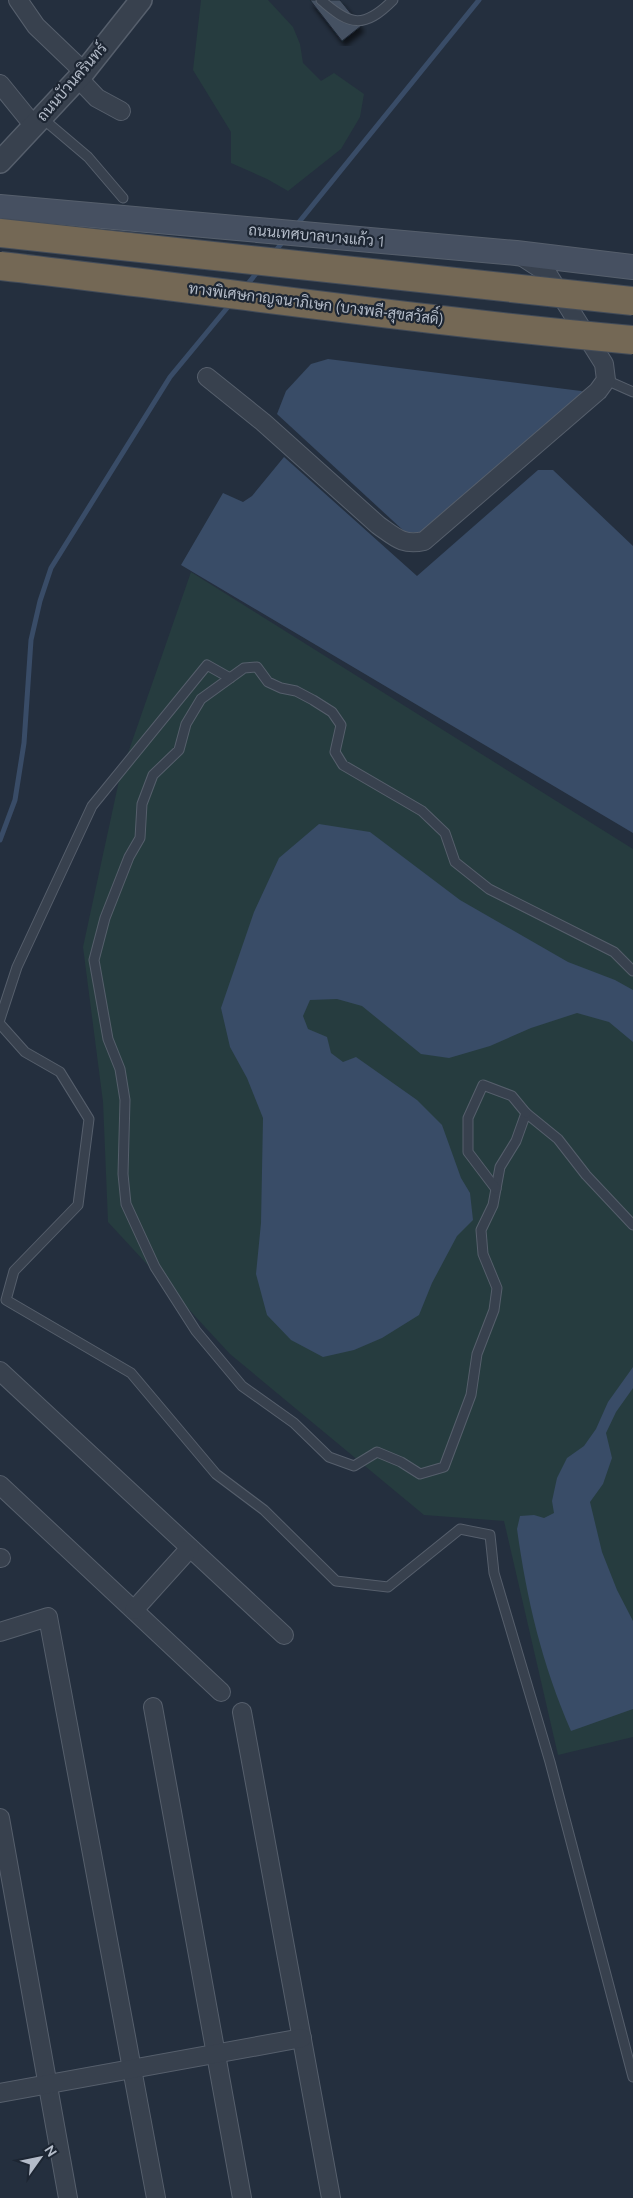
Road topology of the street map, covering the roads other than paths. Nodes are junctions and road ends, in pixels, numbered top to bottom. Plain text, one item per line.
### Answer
1 (18, 0) edge
2 (141, 0) edge
3 (321, 0) edge
4 (393, 0) edge
5 (81, 75) junction
6 (0, 84) edge
7 (121, 111) dead end
8 (38, 122) junction
9 (0, 162) edge
10 (123, 198) dead end
11 (0, 207) edge
12 (0, 233) edge
13 (516, 254) junction
14 (0, 266) edge
15 (633, 266) edge
16 (633, 301) edge
17 (633, 340) edge
18 (207, 377) dead end
19 (606, 380) junction
20 (633, 392) edge
21 (230, 678) junction
22 (633, 971) edge
23 (0, 1019) edge
24 (0, 1024) edge
25 (526, 1113) junction
26 (496, 1189) junction
27 (633, 1225) edge
28 (0, 1371) edge
29 (0, 1485) edge
30 (190, 1548) junction
31 (134, 1610) junction
32 (0, 1632) edge
33 (284, 1635) dead end
34 (221, 1692) dead end
35 (153, 1707) dead end
36 (242, 1712) dead end
37 (0, 1818) edge
38 (302, 2038) junction
39 (216, 2054) junction
40 (132, 2069) junction
41 (633, 2077) edge
42 (48, 2085) junction
43 (0, 2093) edge
44 (68, 2198) edge
45 (156, 2198) edge
46 (242, 2198) edge
47 (331, 2198) edge

1 - 5 street
2 - 5 street, ถนนบัวนครินทร์
3 - 4 lane
5 - 7 street
5 - 8 street, ถนนบัวนครินทร์
6 - 8 street
8 - 9 street, ถนนบัวนครินทร์
8 - 10 lane
11 - 13 main road, ถนนเทศบาลบางแก้ว 1
12 - 16 highway, bridge
13 - 15 main road, ถนนเทศบาลบางแก้ว 1
13 - 19 street
14 - 17 highway, ทางพิเศษกาญจนาภิเษก (บางพลี-สุขสวัสดิ์), bridge
18 - 19 street
19 - 20 lane
21 - 22 lane
21 - 23 lane
21 - 26 lane
24 - 41 lane
25 - 26 lane
25 - 26 lane
25 - 27 lane
28 - 30 street
29 - 31 street
30 - 31 street
30 - 33 street
31 - 34 street
32 - 40 street
35 - 39 street
36 - 38 street
37 - 42 street
38 - 39 street
38 - 47 street
39 - 40 street
39 - 46 street
40 - 42 street
40 - 45 street
42 - 43 street
42 - 44 street

